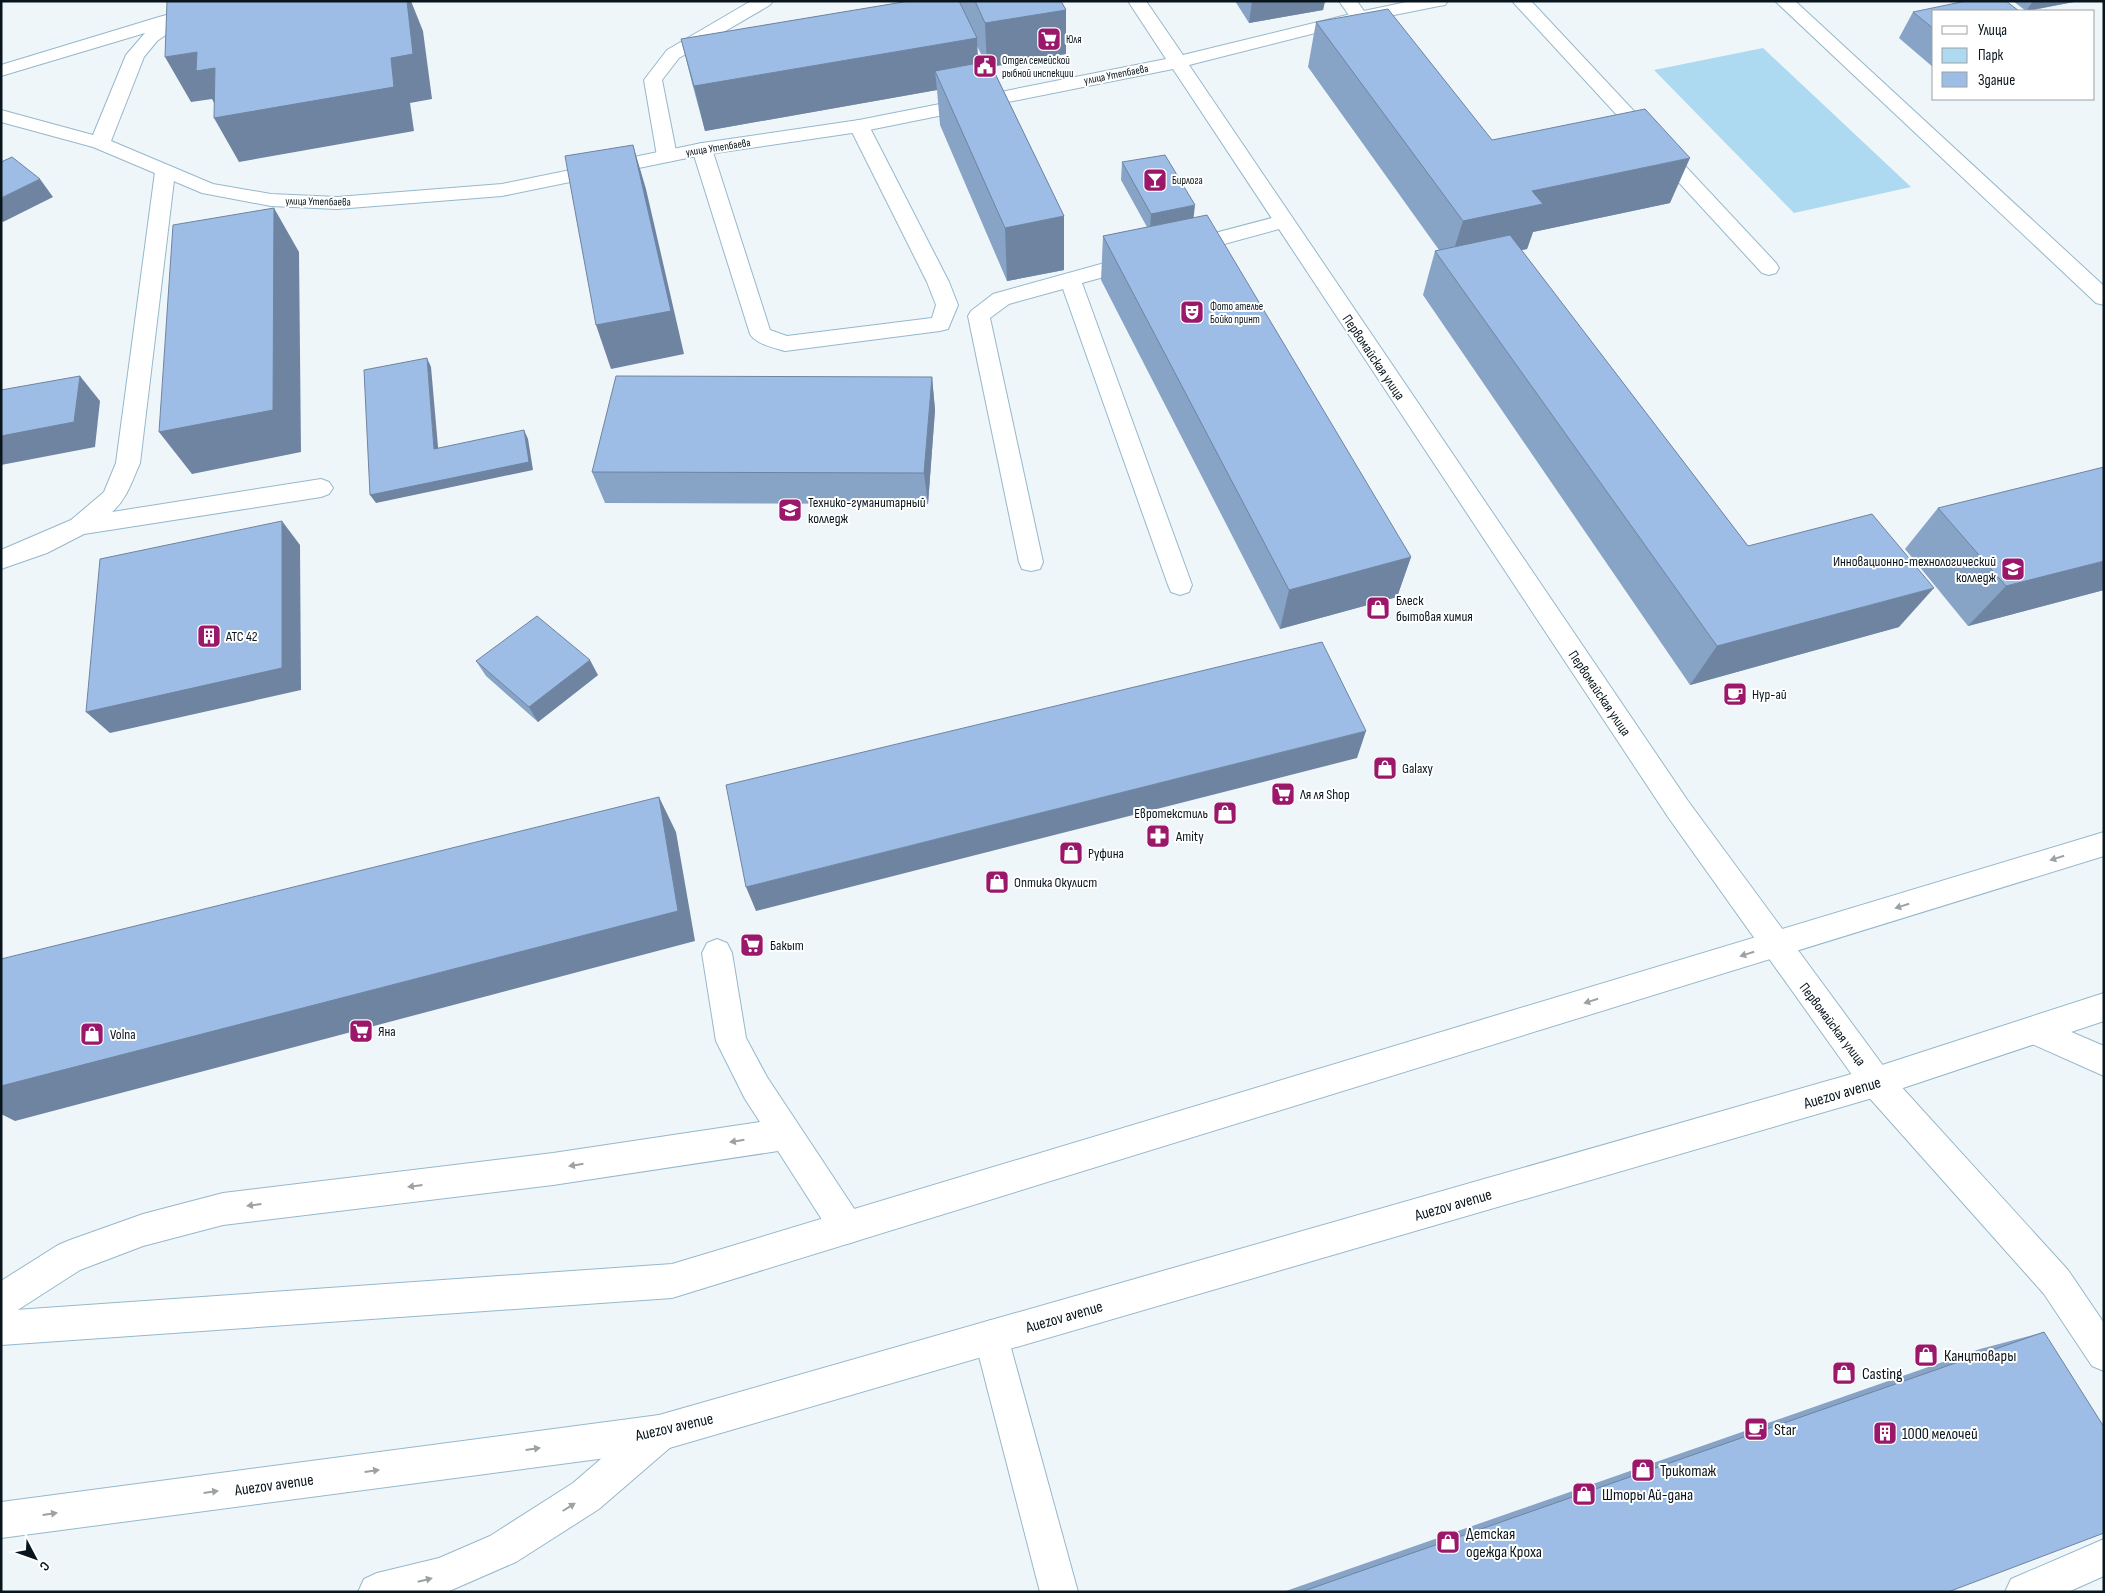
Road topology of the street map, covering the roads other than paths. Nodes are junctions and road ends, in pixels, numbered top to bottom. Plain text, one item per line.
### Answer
1 (242, 1) edge
2 (764, 1) edge
3 (1137, 1) edge
4 (1348, 1) edge
5 (1439, 1) edge
6 (1521, 1) edge
7 (1784, 1) edge
8 (181, 16) junction
9 (1359, 17) junction
10 (1178, 62) junction
11 (1, 71) edge
12 (1, 116) edge
13 (859, 126) junction
14 (100, 143) junction
15 (702, 149) junction
16 (667, 156) junction
17 (165, 172) junction
18 (1283, 221) junction
19 (1769, 268) dead end
20 (1070, 280) junction
21 (2104, 298) edge
22 (979, 316) junction
23 (940, 324) junction
24 (321, 488) dead end
25 (80, 526) junction
26 (1, 560) edge
27 (1031, 562) dead end
28 (1180, 585) dead end
29 (2104, 844) edge
30 (1775, 946) junction
31 (717, 954) dead end
32 (2104, 1008) edge
33 (2034, 1030) junction
34 (2104, 1061) edge
35 (1876, 1082) junction
36 (785, 1134) junction
37 (847, 1228) junction
38 (1, 1301) edge
39 (1, 1328) edge
40 (991, 1337) junction
41 (2104, 1354) edge
42 (658, 1433) junction
43 (1, 1520) edge
44 (2104, 1557) edge
45 (377, 1592) edge
46 (1059, 1592) edge
47 (2024, 1592) edge

1 - 8 street
2 - 16 street
3 - 10 street, Первомайская улица
4 - 9 street
5 - 9 street, улица Утепбаева
6 - 19 street
7 - 21 street
8 - 11 street
8 - 14 street
9 - 10 street, улица Утепбаева
10 - 13 street, улица Утепбаева
10 - 18 street, Первомайская улица
12 - 14 street, улица Утепбаева
13 - 15 street, улица Утепбаева
13 - 23 street
14 - 17 street, улица Утепбаева
15 - 16 street, улица Утепбаева
15 - 23 street
16 - 17 street, улица Утепбаева
17 - 25 street
18 - 20 street
18 - 30 street, Первомайская улица
20 - 22 street
20 - 28 street
22 - 23 street
22 - 27 street
24 - 25 street
25 - 26 street
29 -> 30 street
30 - 35 street, Первомайская улица
30 -> 37 street
31 - 36 street
32 - 33 street, Auezov avenue
33 - 34 street
33 - 35 street, Auezov avenue
35 - 40 street, Auezov avenue
35 - 41 street, Первомайская улица
36 - 37 street
36 -> 38 street
37 - 39 street
40 - 42 street, Auezov avenue
40 - 46 street
43 -> 42 street, Auezov avenue
45 -> 42 street
44 - 47 street

